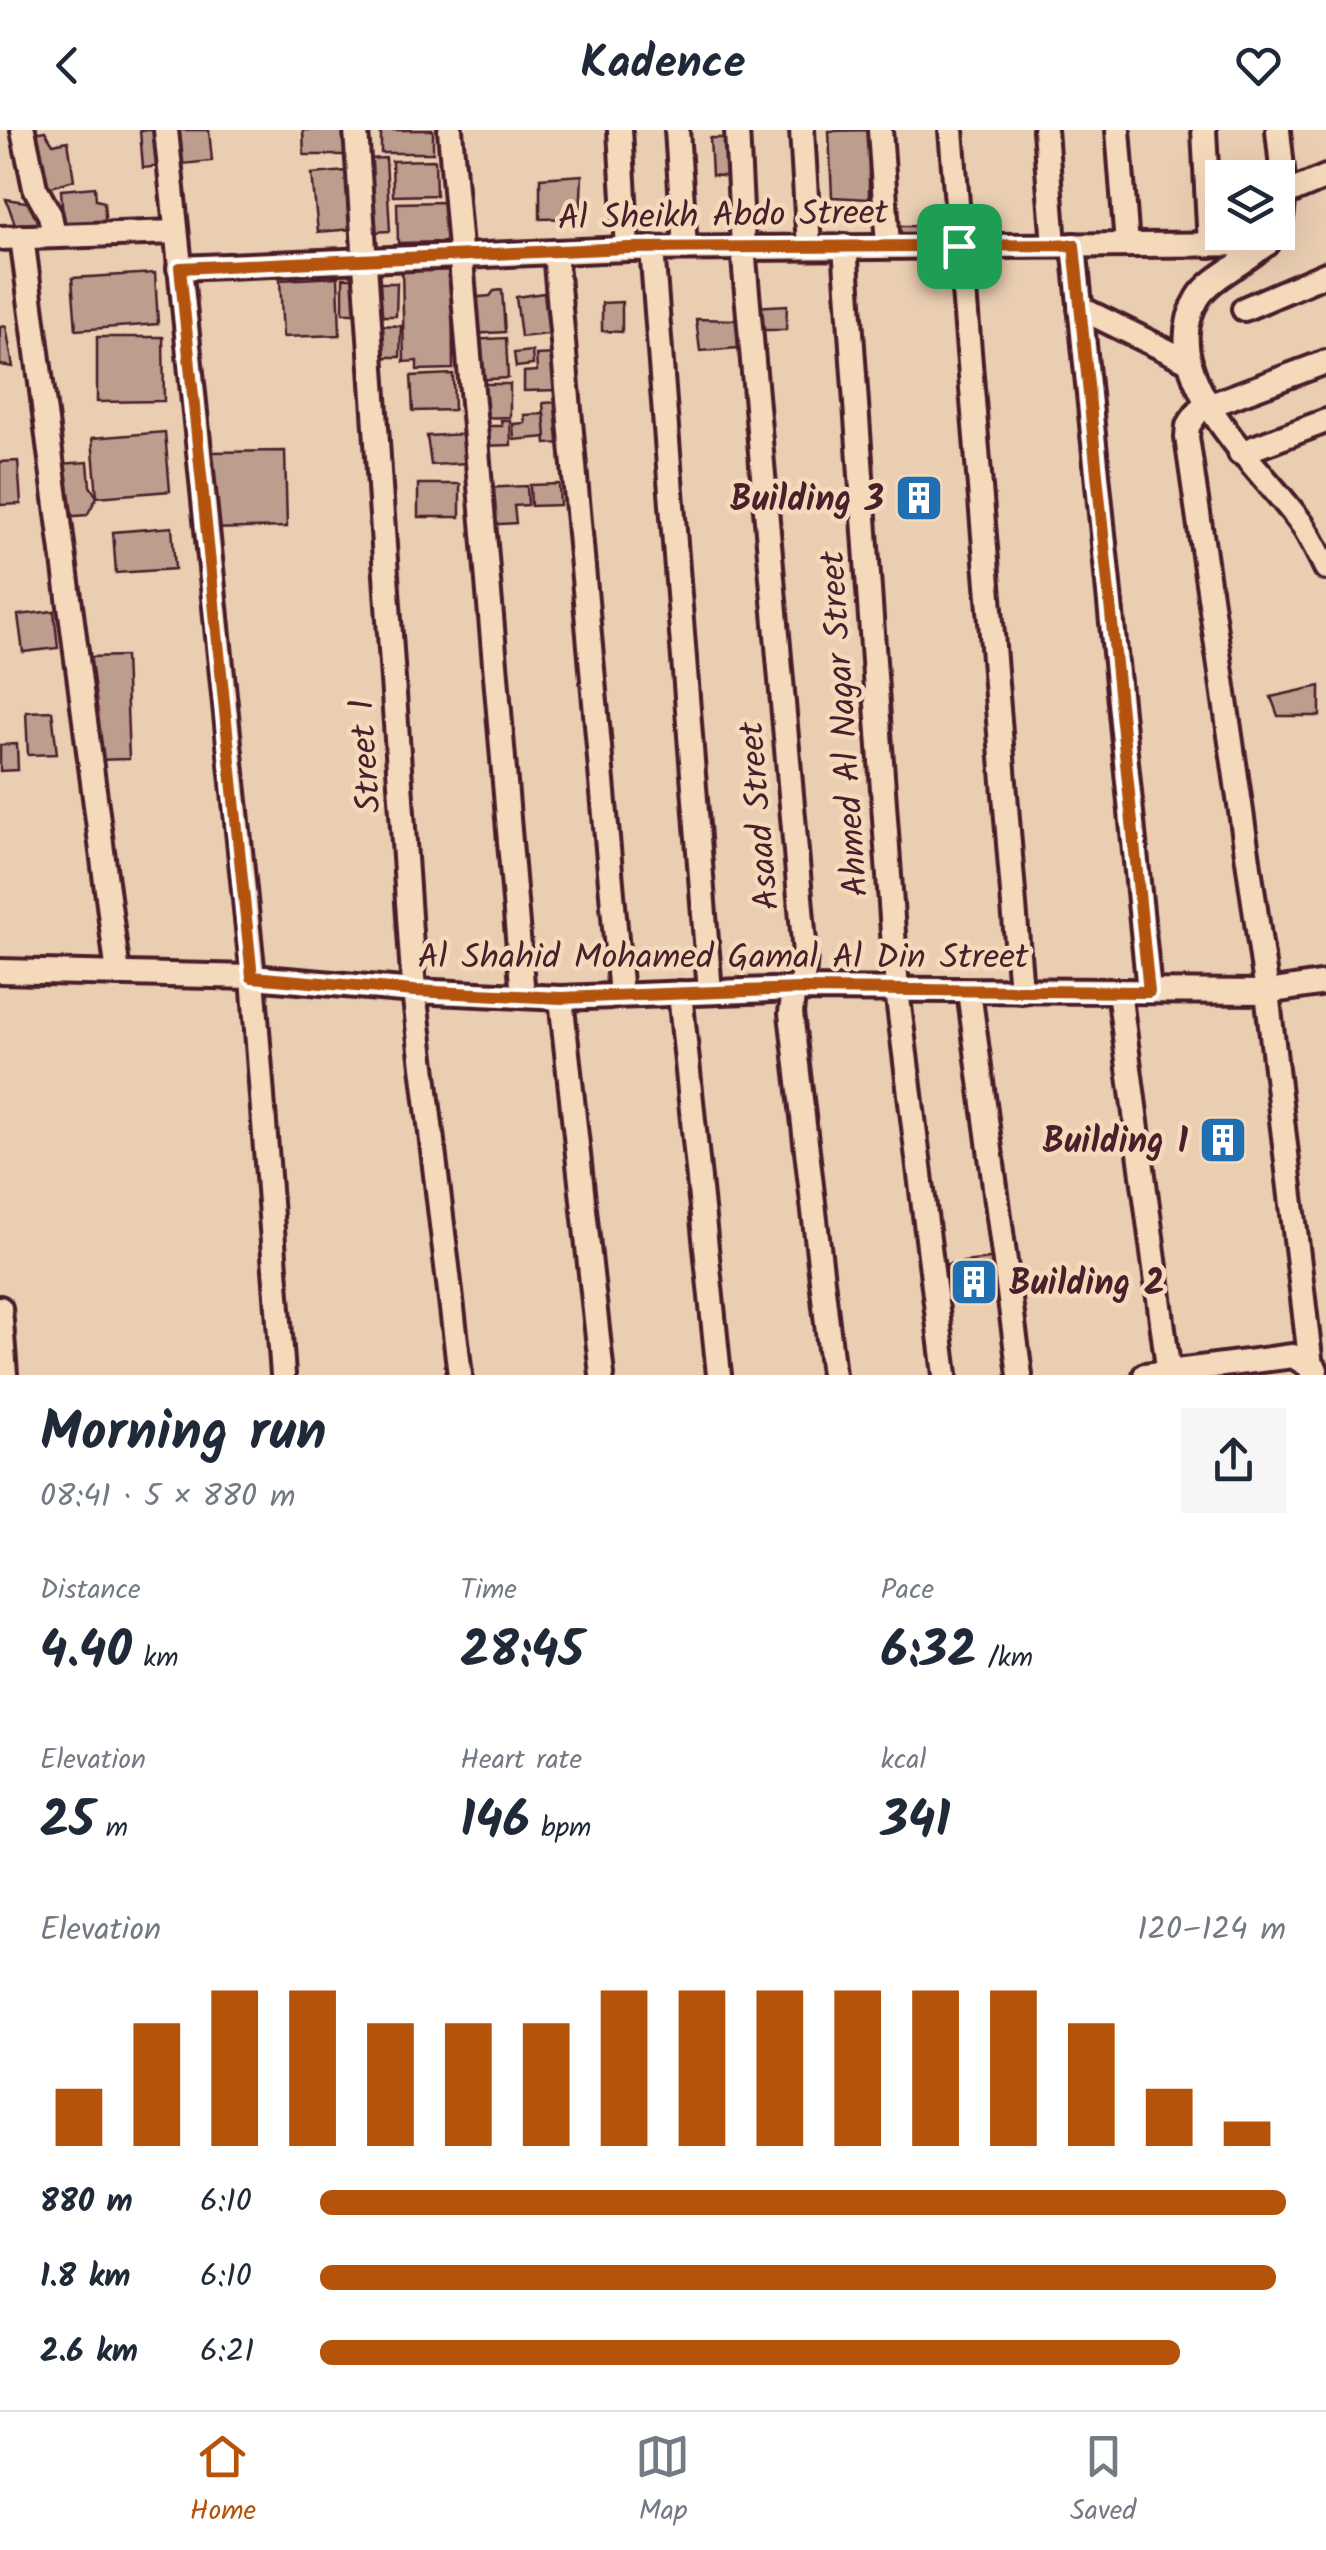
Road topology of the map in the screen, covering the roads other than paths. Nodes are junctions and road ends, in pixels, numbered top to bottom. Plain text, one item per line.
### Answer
1 (23, 130) edge
2 (166, 130) edge
3 (356, 130) edge
4 (450, 130) edge
5 (620, 130) edge
6 (678, 130) edge
7 (737, 130) edge
8 (802, 130) edge
9 (880, 130) edge
10 (951, 130) edge
11 (1045, 130) edge
12 (1118, 130) edge
13 (1204, 130) edge
14 (1278, 130) edge
15 (1206, 160) edge
16 (1281, 160) edge
17 (1326, 177) edge
18 (1295, 190) edge
19 (176, 232) junction
20 (54, 236) junction
21 (11, 238) edge
22 (1205, 244) edge
23 (1064, 245) junction
24 (1127, 245) junction
25 (845, 246) junction
26 (888, 246) junction
27 (959, 246) junction
28 (744, 247) junction
29 (809, 247) junction
30 (627, 248) junction
31 (652, 248) junction
32 (684, 248) junction
33 (1255, 250) edge
34 (556, 252) junction
35 (460, 255) junction
36 (367, 260) junction
37 (180, 268) junction
38 (1326, 274) edge
39 (1080, 308) junction
40 (1244, 309) dead end
41 (1190, 362) junction
42 (1326, 362) edge
43 (1210, 405) junction
44 (1326, 421) edge
45 (1240, 453) junction
46 (1315, 524) edge
47 (1326, 568) edge
48 (0, 972) edge
49 (118, 974) junction
50 (252, 977) junction
51 (1326, 983) edge
52 (798, 989) junction
53 (897, 990) junction
54 (414, 991) junction
55 (970, 991) junction
56 (1021, 991) junction
57 (710, 992) junction
58 (1118, 992) junction
59 (1149, 992) junction
60 (1267, 992) junction
61 (680, 993) junction
62 (523, 996) junction
63 (621, 996) junction
64 (561, 998) junction
65 (0, 1308) edge
66 (1315, 1372) edge
67 (1161, 1374) edge
68 (5, 1375) edge
69 (283, 1375) edge
70 (460, 1375) edge
71 (602, 1375) edge
72 (719, 1375) edge
73 (833, 1375) edge
74 (945, 1375) edge
75 (1020, 1375) edge

1 - 20 street
2 - 19 street
3 - 36 street, Street 1
4 - 35 street
5 - 30 street
6 - 32 street
7 - 28 street, Asaad Street
8 - 29 street
9 - 26 street
10 - 27 street
11 - 23 street
12 - 24 street
13 - 15 street
14 - 16 street
17 - 18 street
19 - 20 street
19 - 37 street
20 - 21 street
21 - 49 street
22 - 24 street, Al Sheikh Abdo Street
23 - 24 street, Al Sheikh Abdo Street
23 - 27 street, Al Sheikh Abdo Street
23 - 39 street
25 - 26 street, Al Sheikh Abdo Street
25 - 29 street, Al Sheikh Abdo Street
25 - 53 street, Ahmed Al Nagar Street
26 - 27 street, Al Sheikh Abdo Street
27 - 56 street
28 - 29 street, Al Sheikh Abdo Street
28 - 32 street, Al Sheikh Abdo Street
28 - 52 street, Asaad Street
30 - 31 street, Al Sheikh Abdo Street
30 - 34 street, Al Sheikh Abdo Street
31 - 32 street, Al Sheikh Abdo Street
31 - 57 street
33 - 41 street
34 - 35 street, Al Sheikh Abdo Street
34 - 63 street
35 - 36 street, Al Sheikh Abdo Street
35 - 62 street
36 - 37 street, Al Sheikh Abdo Street
36 - 54 street, Street 1
37 - 50 street
38 - 40 street
39 - 41 street
39 - 59 street
41 - 43 street
42 - 43 street
43 - 45 street
43 - 60 street
44 - 45 street
45 - 46 street
46 - 47 street
48 - 49 street, Al Shahid Mohamed Gamal Al Din Street
49 - 50 street, Al Shahid Mohamed Gamal Al Din Street
50 - 54 street, Al Shahid Mohamed Gamal Al Din Street
50 - 69 street
51 - 60 street, Al Shahid Mohamed Gamal Al Din Street
52 - 53 street, Al Shahid Mohamed Gamal Al Din Street
52 - 57 street, Al Shahid Mohamed Gamal Al Din Street
52 - 73 street, Asaad Street
53 - 55 street, Al Shahid Mohamed Gamal Al Din Street
53 - 74 street, Ahmed Al Nagar Street
54 - 62 street, Al Shahid Mohamed Gamal Al Din Street
54 - 70 street, Street 1
55 - 56 street, Al Shahid Mohamed Gamal Al Din Street
55 - 75 street
56 - 58 street, Al Shahid Mohamed Gamal Al Din Street
57 - 61 street, Al Shahid Mohamed Gamal Al Din Street
58 - 59 street, Al Shahid Mohamed Gamal Al Din Street
58 - 67 street
59 - 60 street, Al Shahid Mohamed Gamal Al Din Street
60 - 66 street
61 - 63 street, Al Shahid Mohamed Gamal Al Din Street
61 - 72 street
62 - 64 street, Al Shahid Mohamed Gamal Al Din Street
63 - 64 street, Al Shahid Mohamed Gamal Al Din Street
64 - 71 street
65 - 68 street
66 - 67 street

